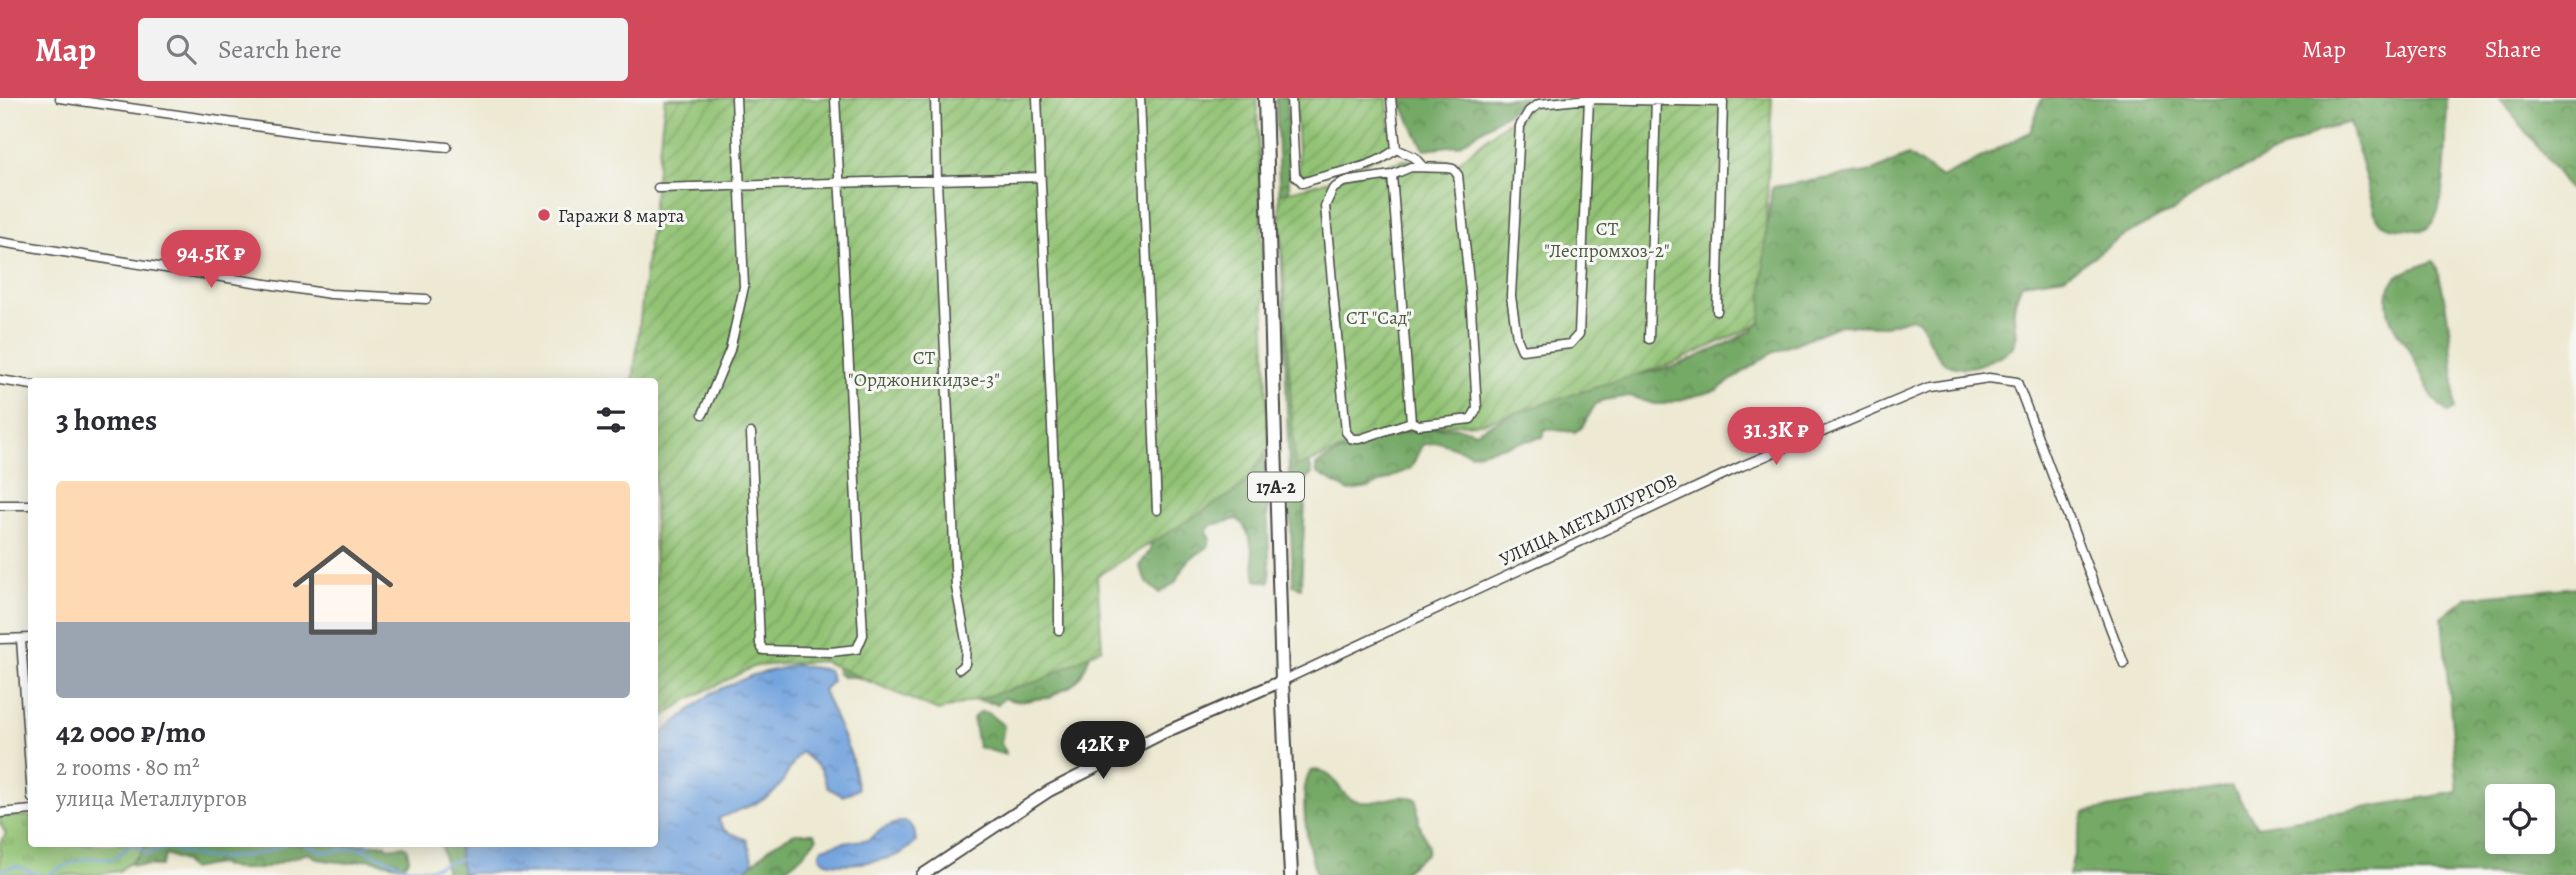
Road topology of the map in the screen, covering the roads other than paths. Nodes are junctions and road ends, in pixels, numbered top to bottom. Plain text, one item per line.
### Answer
1 (60, 98) edge
2 (736, 98) edge
3 (835, 98) edge
4 (936, 98) edge
5 (1037, 98) edge
6 (1140, 98) edge
7 (1265, 98) edge
8 (1291, 98) edge
9 (1391, 98) edge
10 (1589, 99) edge
11 (1656, 99) edge
12 (1723, 100) edge
13 (447, 147) dead end
14 (1396, 149) junction
15 (1422, 166) junction
16 (1392, 175) junction
17 (1040, 177) junction
18 (937, 181) junction
19 (839, 183) junction
20 (741, 186) junction
21 (658, 188) dead end
22 (0, 242) edge
23 (426, 299) dead end
24 (1717, 311) dead end
25 (1649, 339) dead end
26 (0, 380) edge
27 (28, 384) edge
28 (703, 414) dead end
29 (1412, 422) junction
30 (751, 433) dead end
31 (0, 505) edge
32 (28, 505) edge
33 (1157, 510) dead end
34 (1059, 629) dead end
35 (0, 639) edge
36 (21, 639) junction
37 (28, 639) edge
38 (2124, 664) dead end
39 (959, 669) dead end
40 (1282, 681) junction
41 (28, 740) edge
42 (28, 810) edge
43 (0, 813) edge
44 (922, 875) edge
45 (1292, 875) edge

1 - 13 street
2 - 20 street
3 - 19 street
4 - 18 street
5 - 17 street
6 - 33 street
7 - 40 main road, 17А-2
8 - 14 street
9 - 14 street
10 - 10 street
10 - 11 street
11 - 12 street
11 - 25 street
12 - 24 street
14 - 15 street
15 - 16 street
15 - 29 street
16 - 29 street
16 - 29 street
17 - 18 street
17 - 34 street
18 - 19 street
18 - 39 street
19 - 20 street
19 - 30 street
20 - 21 street
20 - 28 street
22 - 23 street
26 - 27 street
31 - 32 street
35 - 36 street
36 - 37 street
36 - 41 street
38 - 40 street, УЛИЦА МЕТАЛЛУРГОВ
40 - 44 street, УЛИЦА МЕТАЛЛУРГОВ
40 - 45 main road, 17А-2
42 - 43 street

